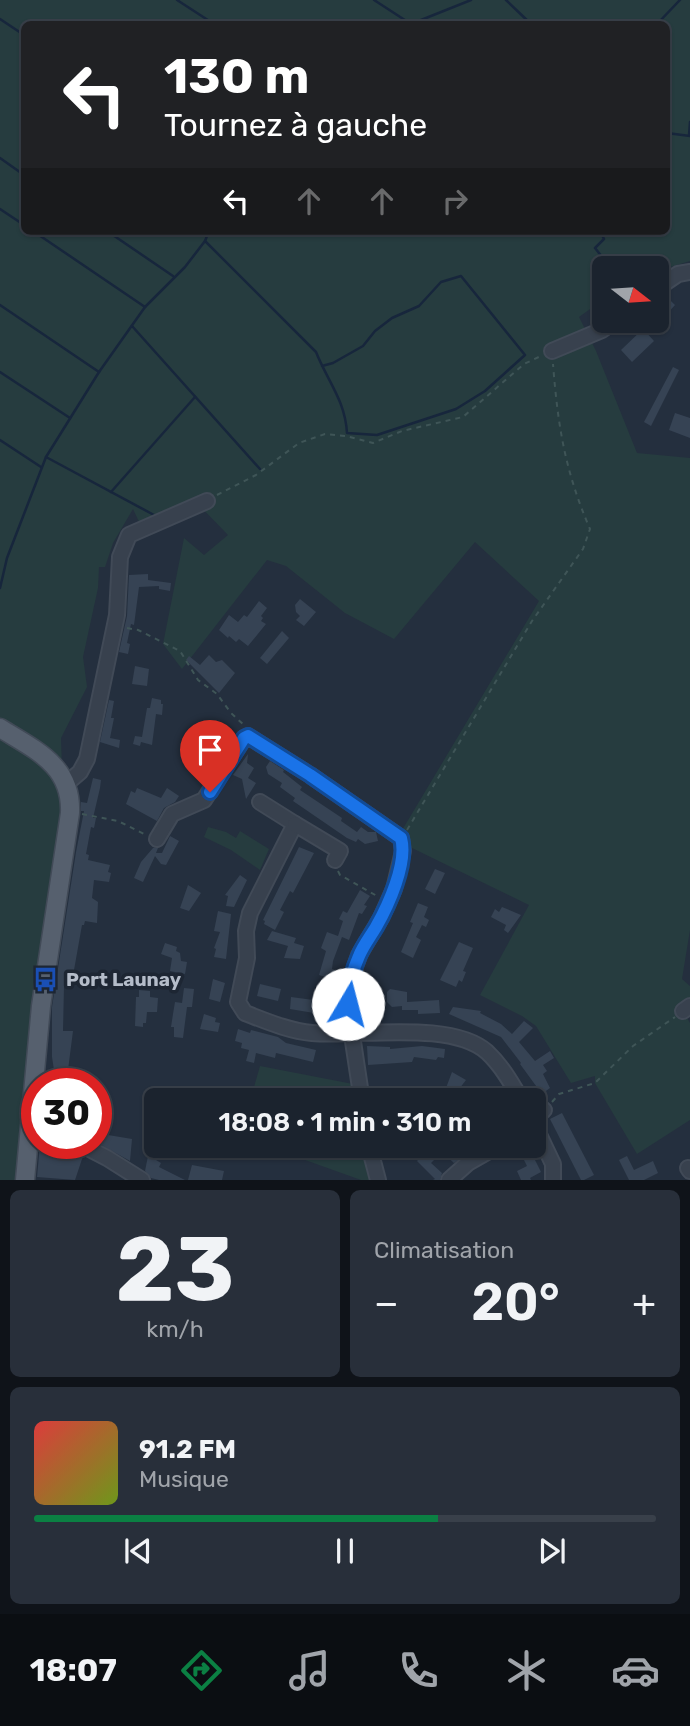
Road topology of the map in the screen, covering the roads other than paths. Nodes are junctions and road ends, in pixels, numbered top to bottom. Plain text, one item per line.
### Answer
1 (690, 272) edge
2 (669, 280) edge
3 (595, 333) edge
4 (552, 351) road end
5 (207, 501) road end
6 (0, 729) edge
7 (66, 784) junction
8 (260, 802) dead end
9 (295, 824) junction
10 (157, 839) road end
11 (335, 860) road end
12 (352, 1033) junction
13 (39, 1068) edge
14 (360, 1088) edge
15 (514, 1088) edge
16 (546, 1151) edge
17 (372, 1158) edge
18 (477, 1158) edge
19 (29, 1159) edge
20 (109, 1159) edge
21 (25, 1180) edge
22 (142, 1180) edge
23 (378, 1180) edge
24 (449, 1180) edge
25 (553, 1180) edge

1 - 2 street
3 - 4 street
5 - 7 street
6 - 7 main road
7 - 13 main road
8 - 9 street
9 - 11 street
9 - 12 street
10 - 12 street
12 - 14 street
12 - 15 street
16 - 25 street
17 - 23 street
18 - 24 street
19 - 21 main road
20 - 22 street

